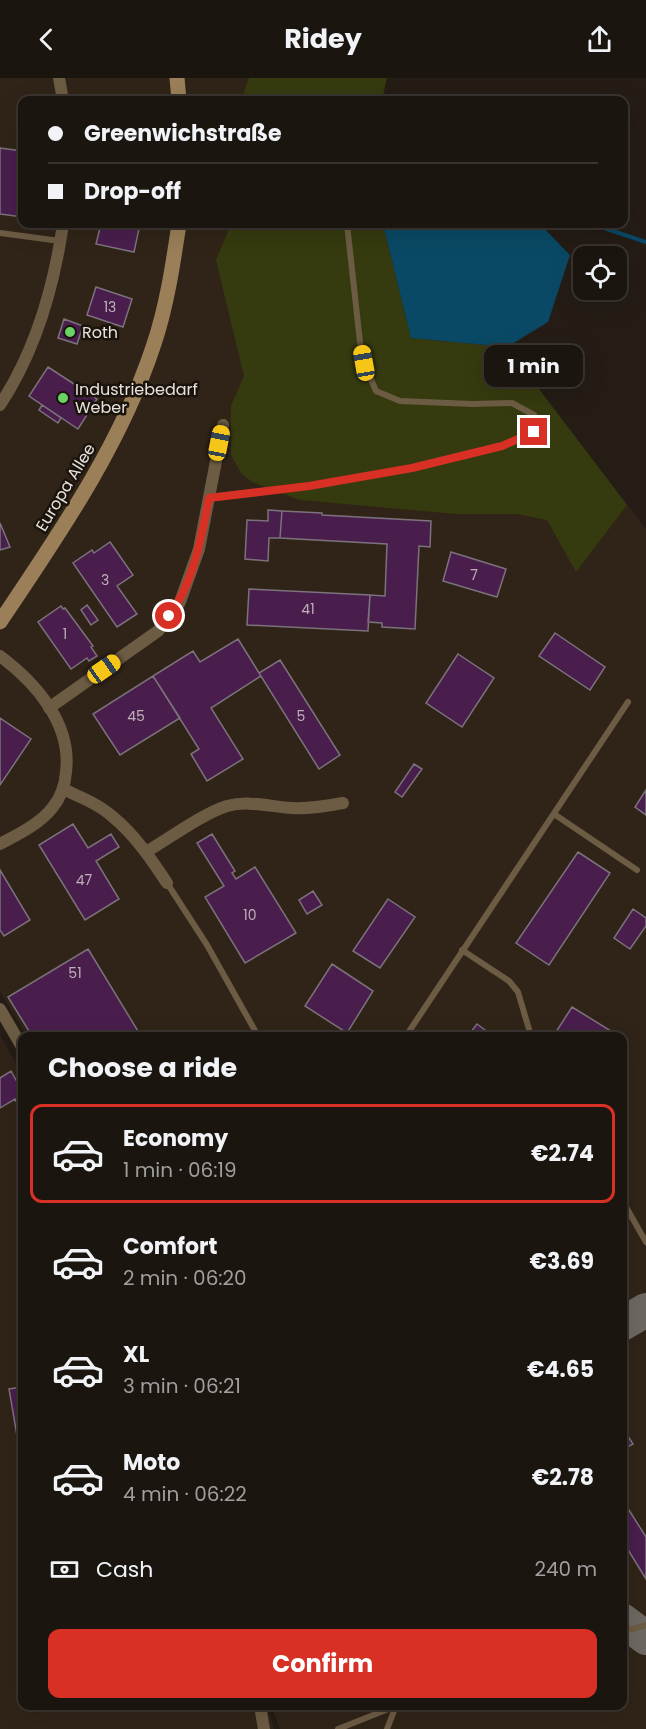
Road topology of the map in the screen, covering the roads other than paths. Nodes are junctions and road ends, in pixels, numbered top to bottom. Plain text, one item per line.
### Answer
1 (59, 78) edge
2 (177, 78) edge
3 (62, 96) edge
4 (179, 96) edge
5 (62, 228) edge
6 (178, 228) edge
7 (347, 228) edge
8 (0, 232) edge
9 (60, 241) junction
10 (0, 405) edge
11 (223, 425) dead end
12 (209, 498) junction
13 (0, 622) edge
14 (0, 656) edge
15 (627, 702) dead end
16 (49, 708) junction
17 (63, 789) junction
18 (343, 803) dead end
19 (554, 814) junction
20 (0, 844) edge
21 (146, 852) junction
22 (637, 870) dead end
23 (167, 883) joint
24 (462, 950) junction
25 (0, 1009) edge
26 (256, 1032) edge
27 (409, 1032) edge
28 (530, 1032) edge
29 (18, 1040) edge
30 (627, 1209) edge
31 (646, 1242) edge
32 (646, 1625) edge
33 (627, 1629) edge
34 (261, 1710) edge
35 (386, 1710) edge
36 (394, 1710) edge
37 (264, 1729) edge
38 (338, 1729) edge
39 (387, 1729) edge

1 - 3 street
2 - 4 main road
5 - 9 street
6 - 13 main road, Europa Allee
7 - 12 lane
8 - 9 lane
9 - 10 street
11 - 12 street
12 - 16 street
14 - 16 street
15 - 19 lane
16 - 17 street
17 - 20 street
17 - 21 street
18 - 21 street
19 - 22 lane
19 - 24 lane
21 - 23 street
23 - 26 lane
24 - 27 lane
24 - 28 lane
25 - 29 street
30 - 31 lane
32 - 33 lane
34 - 37 street
35 - 38 lane
36 - 39 lane

